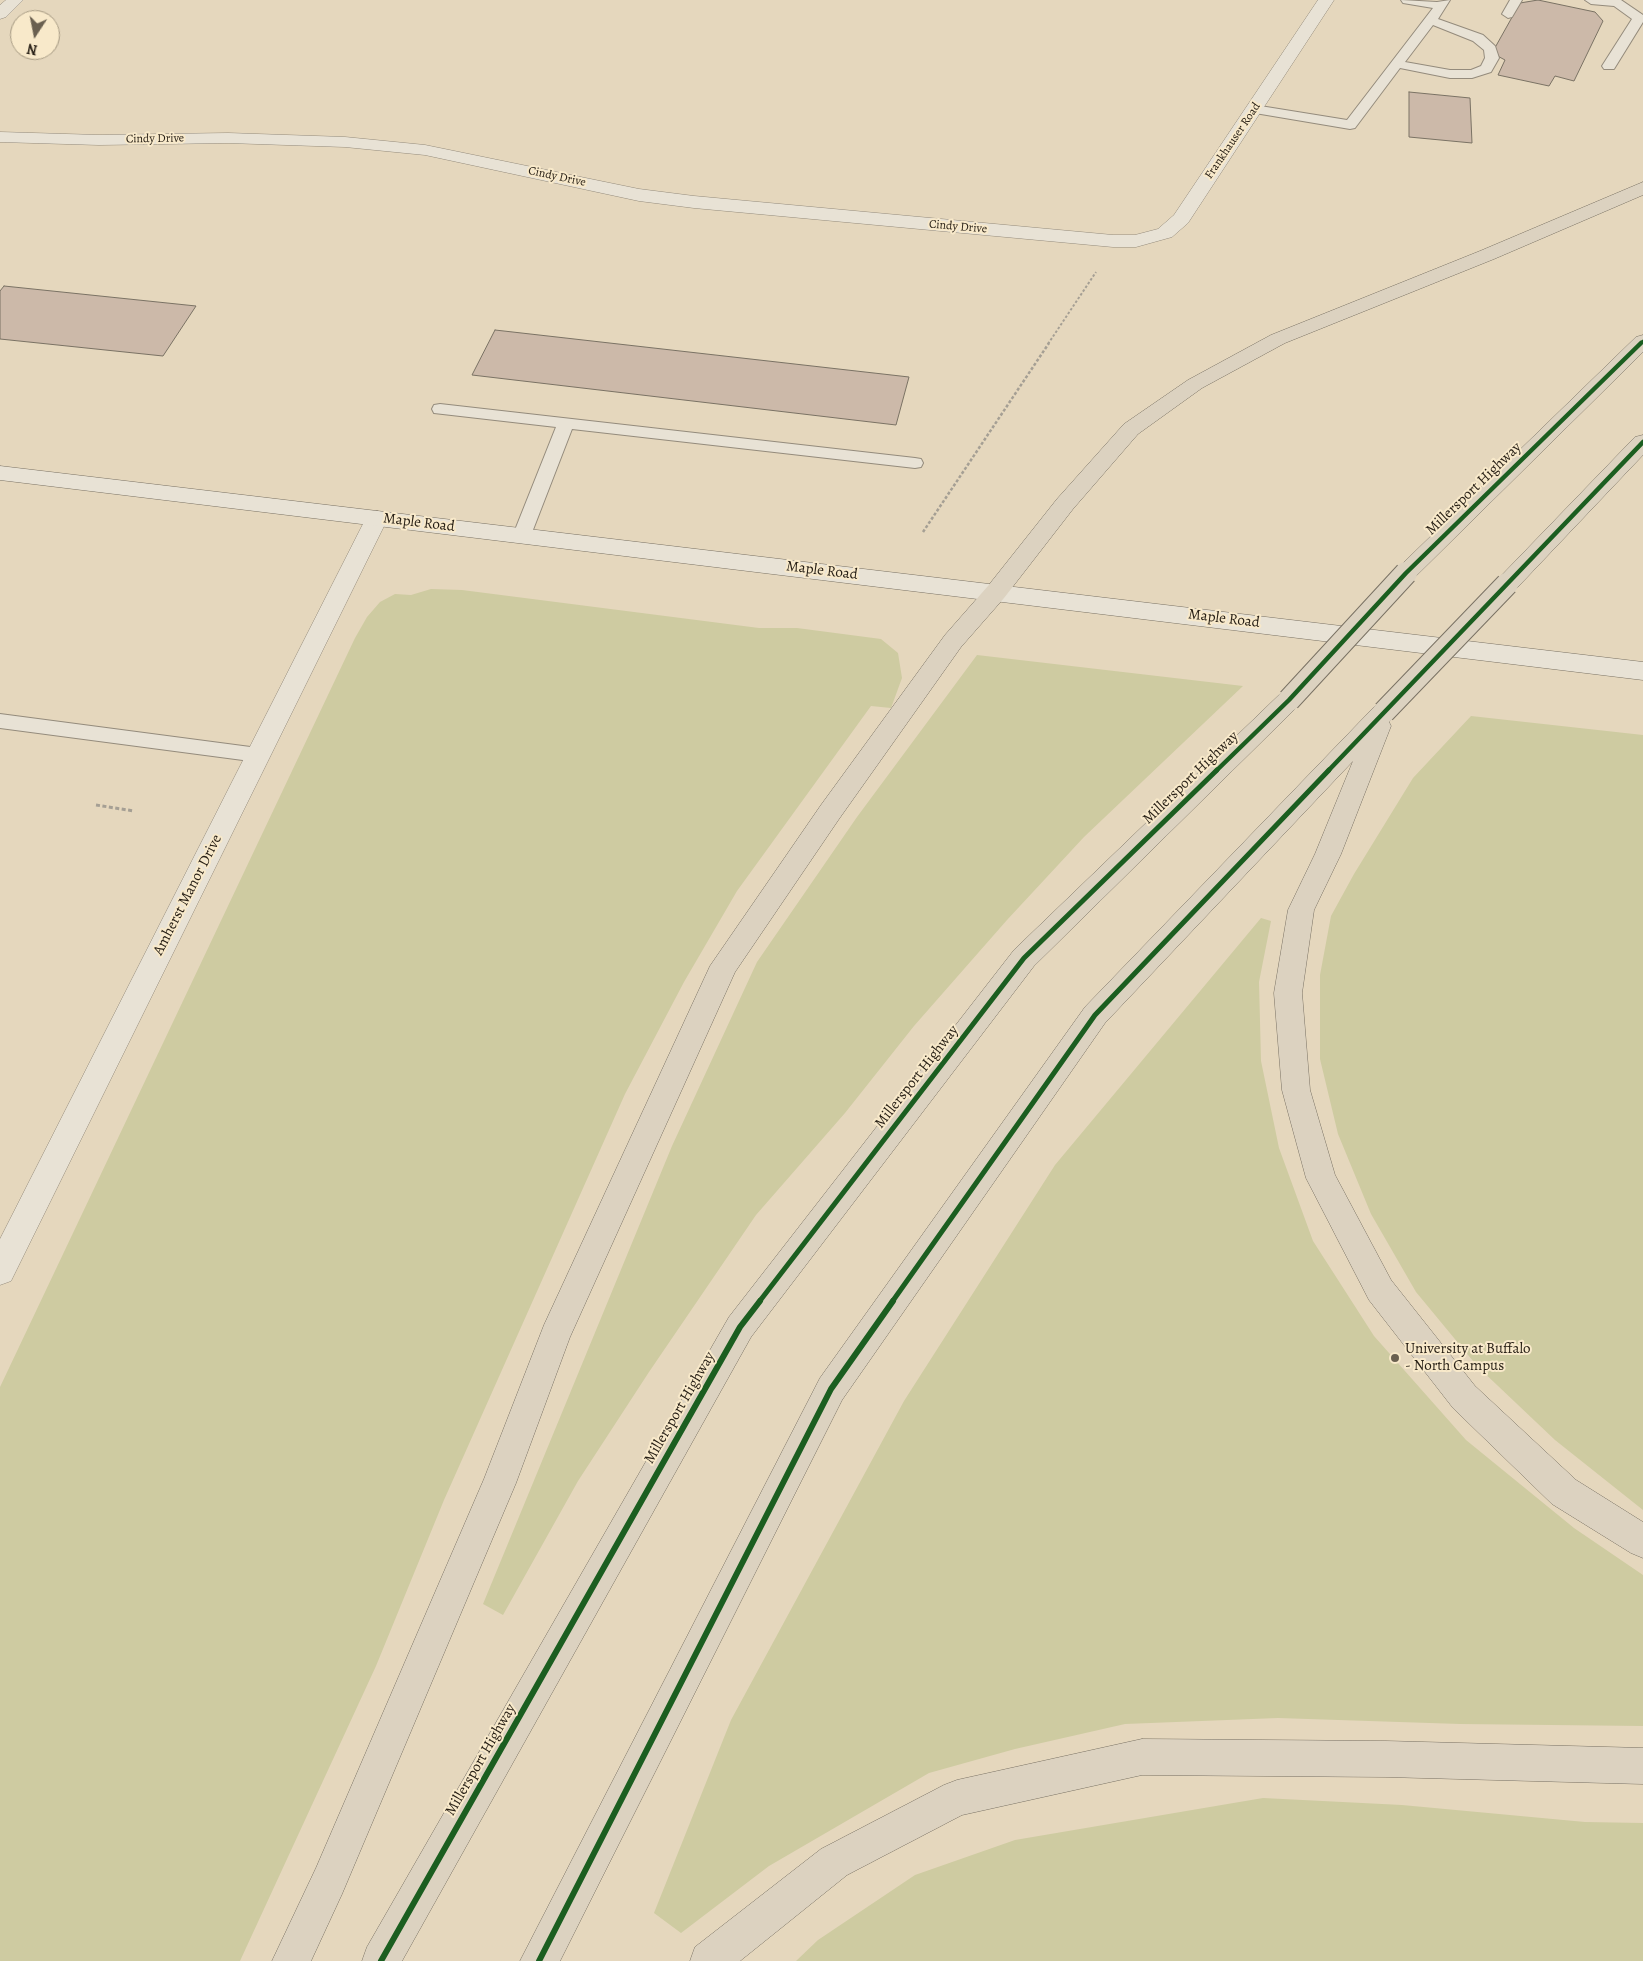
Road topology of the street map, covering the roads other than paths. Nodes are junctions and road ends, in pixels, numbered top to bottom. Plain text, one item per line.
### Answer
1 (15, 0) edge
2 (1326, 0) edge
3 (1408, 0) edge
4 (1516, 0) edge
5 (1591, 0) edge
6 (1442, 3) edge
7 (0, 14) edge
8 (1508, 14) dead end
9 (1430, 20) junction
10 (1397, 64) junction
11 (1609, 66) dead end
12 (1254, 109) junction
13 (0, 137) edge
14 (1643, 188) edge
15 (1113, 241) joint
16 (1643, 342) edge
17 (440, 409) dead end
18 (566, 423) junction
19 (1643, 442) edge
20 (915, 463) dead end
21 (0, 473) edge
22 (377, 518) junction
23 (522, 535) junction
24 (996, 592) junction
25 (1643, 670) edge
26 (1384, 712) junction
27 (0, 721) edge
28 (258, 755) junction
29 (0, 1271) edge
30 (1643, 1541) edge
31 (1643, 1766) edge
32 (291, 1961) edge
33 (381, 1961) edge
34 (539, 1961) edge
35 (709, 1961) edge

1 - 7 street
2 - 12 street, Frankhauser Road
3 - 6 lane
4 - 8 lane
5 - 11 lane
6 - 9 lane
9 - 10 lane
9 - 10 lane
10 - 12 lane
12 - 15 street, Frankhauser Road
13 - 15 street, Cindy Drive
14 - 24 main road
16 - 33 main road, Millersport Highway, bridge
17 - 18 lane
18 - 20 lane
18 - 23 lane
19 - 26 main road, bridge
21 - 22 street, Maple Road
22 - 23 street, Maple Road
22 - 28 street, Amherst Manor Drive
23 - 24 street, Maple Road
24 - 25 street, Maple Road
24 - 32 main road
26 - 30 main road
26 - 34 main road
27 - 28 lane
28 - 29 street, Amherst Manor Drive
31 - 35 main road

